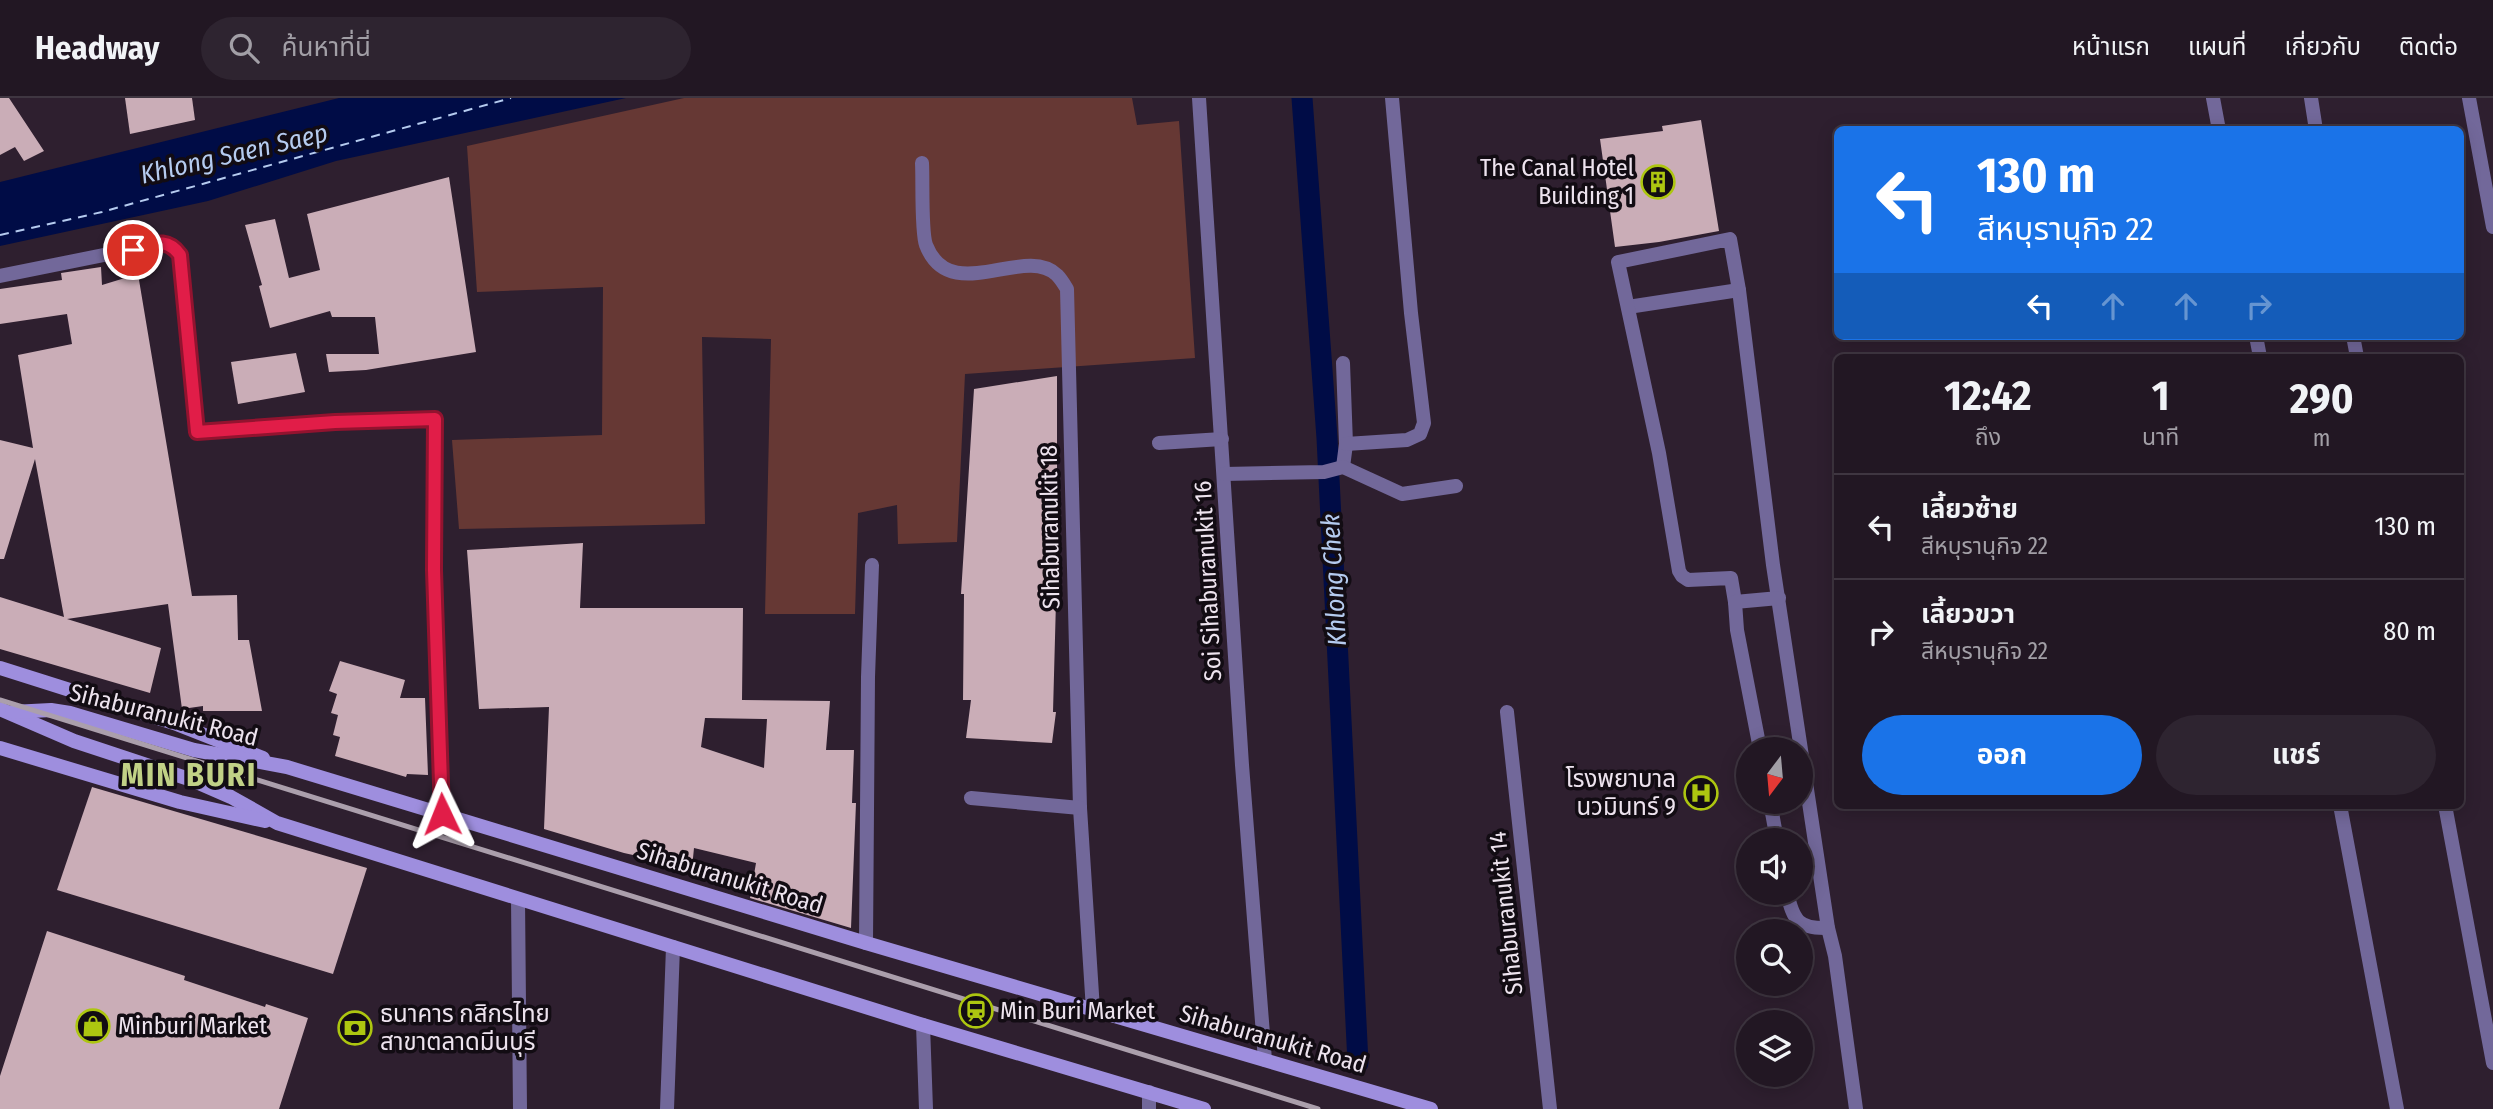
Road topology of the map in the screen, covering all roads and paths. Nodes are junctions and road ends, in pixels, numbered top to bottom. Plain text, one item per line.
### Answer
1 (1199, 98) edge
2 (1392, 98) edge
3 (2213, 98) edge
4 (2311, 98) edge
5 (2469, 98) edge
6 (2218, 126) edge
7 (2315, 126) edge
8 (922, 163) dead end
9 (2493, 227) edge
10 (0, 276) edge
11 (1739, 290) junction
12 (1628, 307) junction
13 (1343, 363) dead end
14 (1222, 439) junction
15 (1159, 443) dead end
16 (1346, 444) junction
17 (1343, 467) junction
18 (1224, 474) junction
19 (1455, 486) dead end
20 (872, 565) dead end
21 (1779, 597) junction
22 (1735, 602) junction
23 (0, 668) edge
24 (6, 711) edge
25 (1507, 712) dead end
26 (1758, 737) edge
27 (0, 748) edge
28 (287, 767) junction
29 (971, 799) dead end
30 (1080, 808) junction
31 (2341, 809) edge
32 (2446, 809) edge
33 (442, 814) junction
34 (277, 823) junction
35 (518, 899) junction
36 (1791, 905) edge
37 (1828, 928) junction
38 (866, 943) junction
39 (673, 947) junction
40 (1093, 1010) junction
41 (923, 1025) junction
42 (1265, 1060) junction
43 (2493, 1063) edge
44 (1149, 1093) junction
45 (520, 1109) edge
46 (667, 1109) edge
47 (926, 1109) edge
48 (1149, 1109) edge
49 (1203, 1109) edge
50 (1431, 1109) edge
51 (1550, 1109) edge
52 (1856, 1109) edge
53 (2398, 1109) edge

1 - 14 street, Soi Sihaburanukit 16
2 - 16 street
3 - 6 street
4 - 7 street
5 - 9 street
8 - 30 street, Sihaburanukit 18
10 - 33 street
11 - 12 street
11 - 12 street
11 - 21 street
12 - 22 street
13 - 16 street
14 - 15 street
14 - 18 street, Soi Sihaburanukit 16
16 - 17 street
17 - 18 street
17 - 19 street
18 - 42 street, Soi Sihaburanukit 16
20 - 38 street
21 - 22 street
21 - 37 street
22 - 26 street
23 - 28 main road
24 - 28 main road, Sihaburanukit Road
24 - 34 main road, Sihaburanukit Road
25 - 51 street, Sihaburanukit 14
27 - 34 main road
28 - 33 main road, Sihaburanukit Road
29 - 30 street
30 - 40 street, Sihaburanukit 18
31 - 53 street
32 - 43 street
33 - 38 main road, Sihaburanukit Road
34 - 35 main road, Sihaburanukit Road
35 - 39 main road, Sihaburanukit Road
35 - 45 street
36 - 37 street
37 - 52 street
38 - 40 main road, Sihaburanukit Road
39 - 41 main road, Sihaburanukit Road
39 - 46 street
40 - 42 main road, Sihaburanukit Road
41 - 44 main road, Sihaburanukit Road
41 - 47 street
42 - 50 main road, Sihaburanukit Road
44 - 48 street
44 - 49 main road, Sihaburanukit Road

